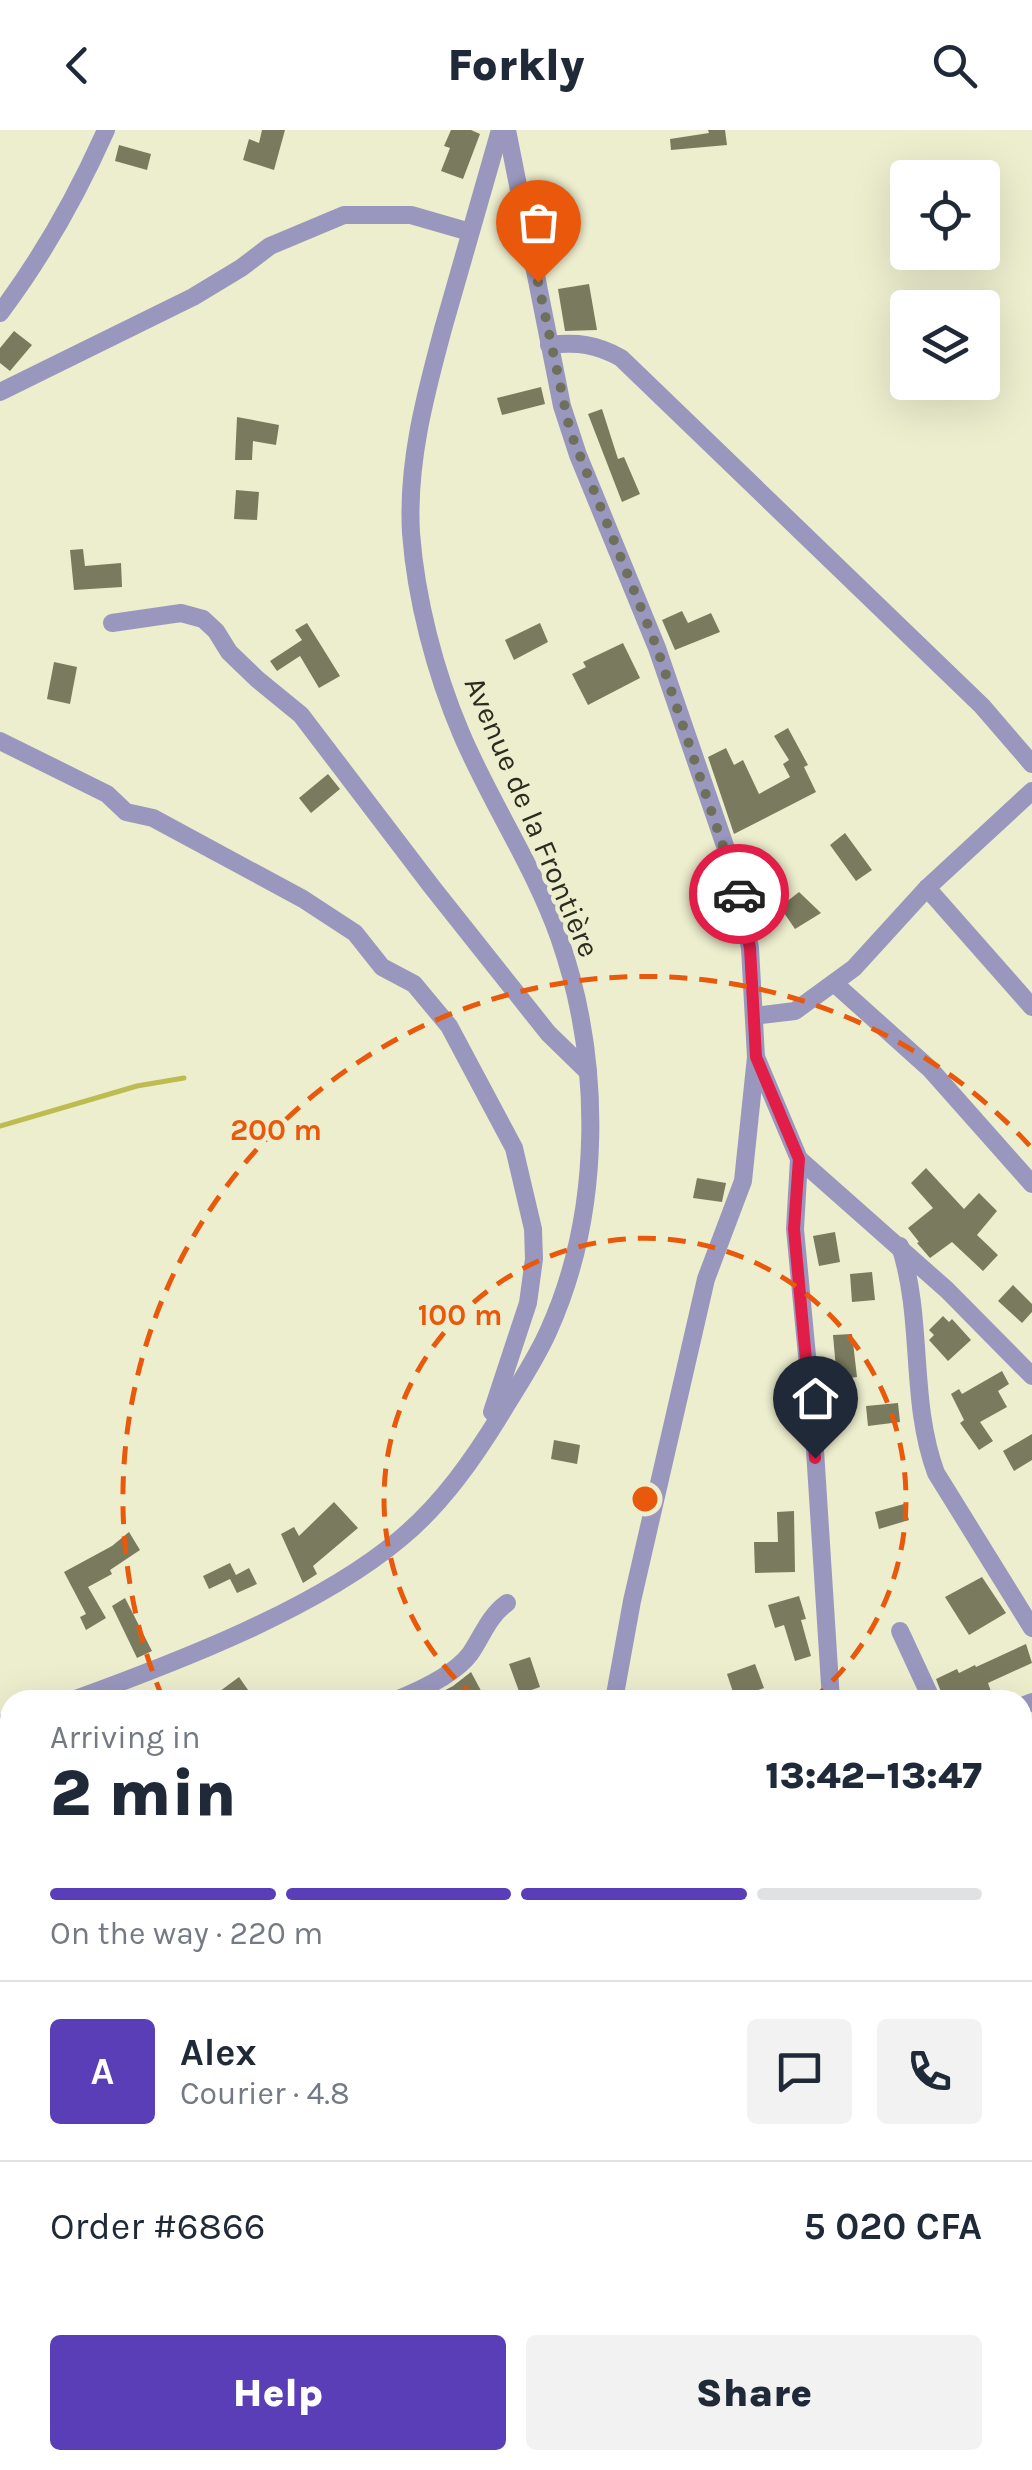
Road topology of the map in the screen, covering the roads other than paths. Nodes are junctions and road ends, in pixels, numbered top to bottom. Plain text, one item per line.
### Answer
1 (106, 130) edge
2 (504, 130) edge
3 (470, 232) junction
4 (0, 313) edge
5 (550, 344) junction
6 (0, 392) edge
7 (112, 623) dead end
8 (0, 741) edge
9 (1032, 764) edge
10 (1032, 791) edge
11 (927, 888) junction
12 (834, 983) junction
13 (1032, 1006) edge
14 (754, 1016) junction
15 (756, 1057) junction
16 (588, 1072) junction
17 (799, 1159) junction
18 (1032, 1184) edge
19 (900, 1246) junction
20 (1032, 1376) edge
21 (476, 1455) junction
22 (508, 1603) dead end
23 (1032, 1628) edge
24 (900, 1630) dead end
25 (98, 1690) edge
26 (415, 1690) edge
27 (616, 1690) edge
28 (830, 1690) edge
29 (927, 1690) edge

1 - 4 street
2 - 3 street, Avenue de la Frontière
2 - 5 street
3 - 6 street
3 - 16 street, Avenue de la Frontière
5 - 9 street
5 - 14 street
7 - 16 street
8 - 21 street
10 - 11 street
11 - 12 street
11 - 13 street
12 - 14 street
12 - 18 street
14 - 15 street
15 - 17 street
15 - 27 street
16 - 21 street, Avenue de la Frontière
17 - 19 street
17 - 28 street
19 - 20 street
19 - 23 street
21 - 25 street, Avenue de la Frontière
22 - 26 street
24 - 29 street

